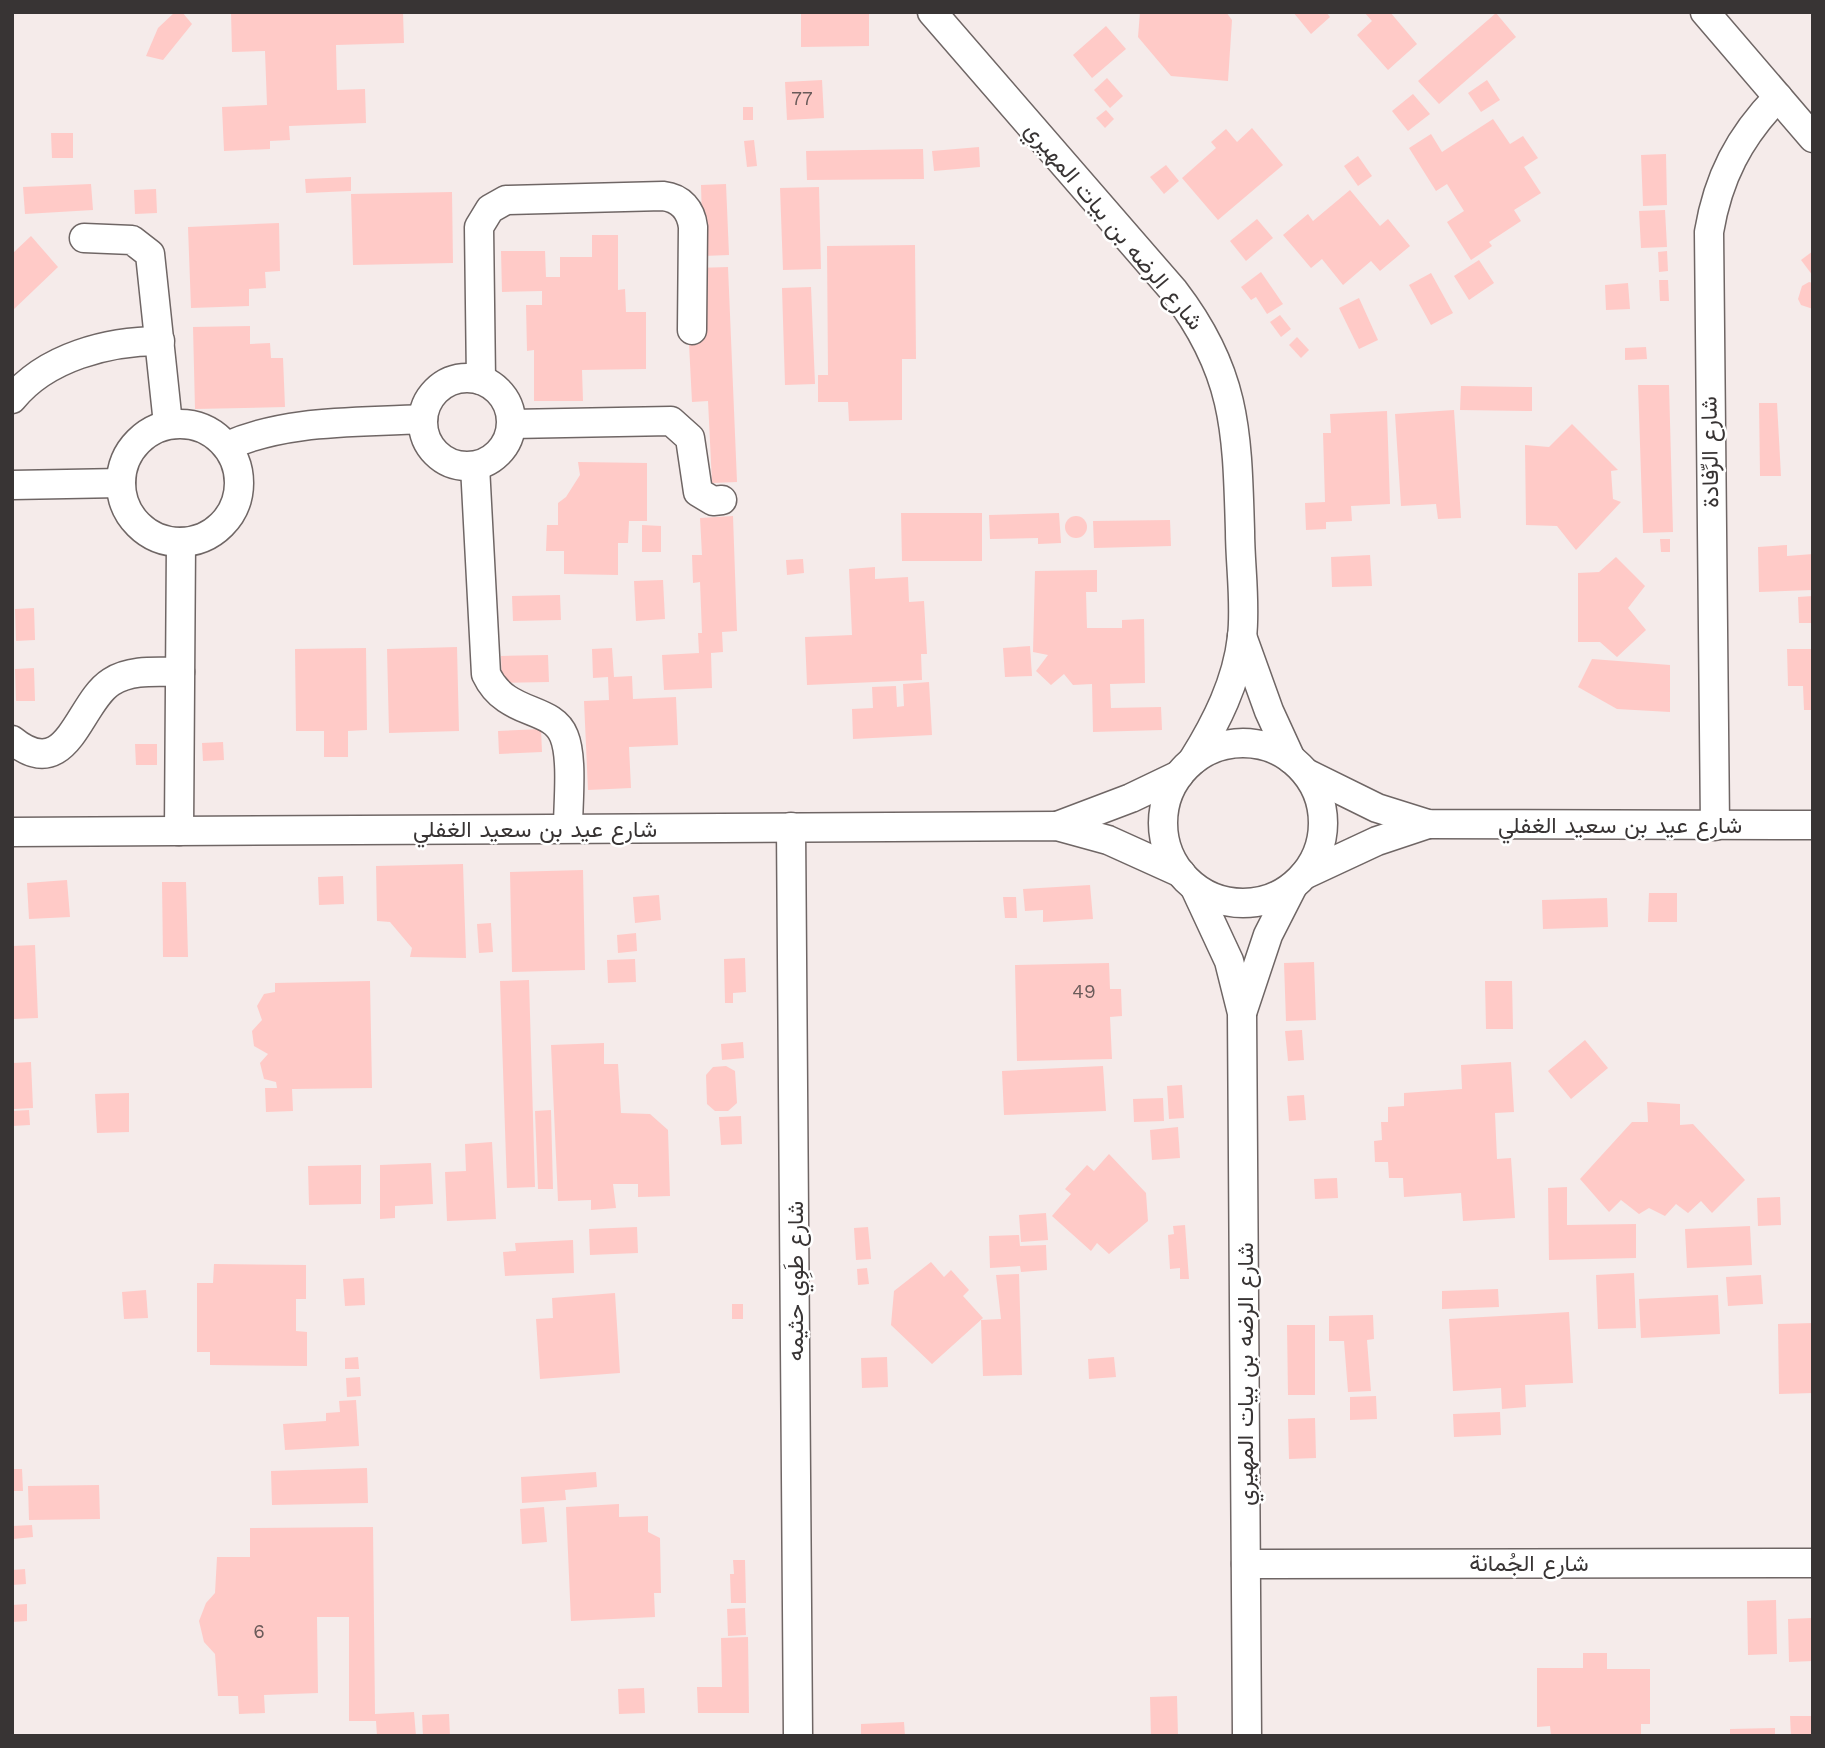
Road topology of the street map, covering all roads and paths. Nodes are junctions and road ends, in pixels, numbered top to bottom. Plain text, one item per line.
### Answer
1 (932, 12) edge
2 (1704, 12) edge
3 (1778, 97) junction
4 (1813, 138) edge
5 (84, 238) dead end
6 (692, 330) dead end
7 (160, 341) junction
8 (481, 380) junction
9 (12, 399) edge
10 (423, 419) junction
11 (168, 424) junction
12 (512, 424) junction
13 (227, 446) junction
14 (475, 466) junction
15 (121, 483) junction
16 (12, 485) edge
17 (722, 500) dead end
18 (181, 542) junction
19 (1242, 636) junction
20 (180, 672) junction
21 (12, 740) edge
22 (1298, 766) junction
23 (1186, 768) junction
24 (1428, 824) junction
25 (1813, 825) edge
26 (1057, 826) junction
27 (1715, 826) junction
28 (791, 827) junction
29 (568, 828) junction
30 (179, 831) junction
31 (12, 832) edge
32 (1188, 881) junction
33 (1298, 881) junction
34 (1242, 1013) junction
35 (1813, 1563) edge
36 (1246, 1564) junction
37 (798, 1736) edge
38 (1247, 1736) edge

1 - 19 street, شارع الرضه بن بيات المهيري
2 - 3 street
3 - 4 street
3 - 27 street, شارع الرِّفادة
5 - 7 street
6 - 8 street
7 - 9 street
7 - 11 street
8 - 10 street
8 - 12 street
10 - 13 street
10 - 14 street
11 - 13 street
11 - 15 street
12 - 14 street
12 - 17 street
13 - 18 street
14 - 29 street
15 - 16 street
15 - 18 street
18 - 20 street
19 - 22 street, شارع الرضه بن بيات المهيري
19 - 23 street, شارع الرضه بن بيات المهيري
20 - 21 street
20 - 30 street
22 - 23 street
22 - 24 street, شارع عيد بن سعيد الغفلي
22 - 33 street
23 - 26 street, شارع عيد بن سعيد الغفلي
23 - 32 street
24 - 27 street, شارع عيد بن سعيد الغفلي
24 - 33 street, شارع عيد بن سعيد الغفلي
25 - 27 street, شارع عيد بن سعيد الغفلي
26 - 28 street, شارع عيد بن سعيد الغفلي
26 - 32 street, شارع عيد بن سعيد الغفلي
28 - 29 street, شارع عيد بن سعيد الغفلي
28 - 37 street, شارع طَوِي حثيمه
29 - 30 street, شارع عيد بن سعيد الغفلي
30 - 31 street, شارع عيد بن سعيد الغفلي
32 - 33 street
32 - 34 street, شارع الرضه بن بيات المهيري
33 - 34 street, شارع الرضه بن بيات المهيري
34 - 36 street, شارع الرضه بن بيات المهيري
35 - 36 street, شارع الجُمانة
36 - 38 street, شارع الرضه بن بيات المهيري

